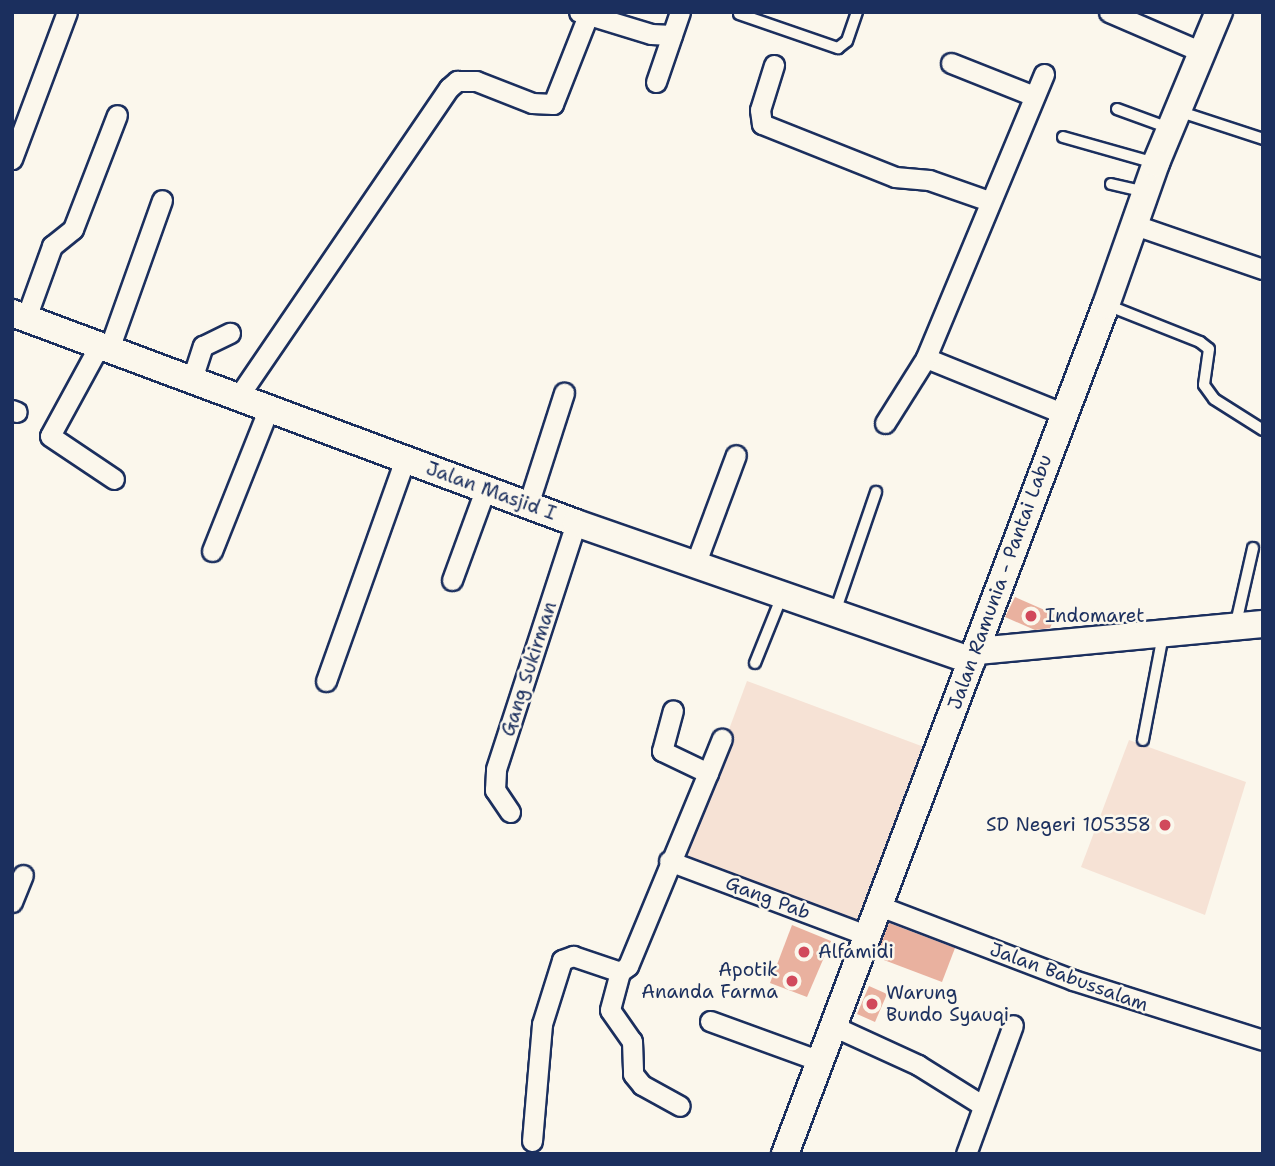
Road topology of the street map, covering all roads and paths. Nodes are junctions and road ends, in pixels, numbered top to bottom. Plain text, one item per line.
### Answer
1 (67, 12) edge
2 (680, 12) edge
3 (772, 12) edge
4 (857, 12) edge
5 (1109, 12) edge
6 (1219, 12) edge
7 (584, 14) edge
8 (739, 14) edge
9 (767, 25) junction
10 (672, 35) junction
11 (1202, 52) junction
12 (951, 63) dead end
13 (774, 65) dead end
14 (1044, 74) dead end
15 (656, 82) dead end
16 (1034, 96) junction
17 (1117, 109) dead end
18 (117, 115) dead end
19 (1173, 120) junction
20 (1063, 137) dead end
21 (1263, 139) edge
22 (12, 159) edge
23 (1156, 163) junction
24 (1111, 184) dead end
25 (1146, 192) junction
26 (162, 200) dead end
27 (989, 201) junction
28 (1135, 225) junction
29 (1263, 270) edge
30 (1106, 305) junction
31 (17, 317) edge
32 (230, 333) dead end
33 (104, 348) junction
34 (926, 358) junction
35 (192, 379) junction
36 (564, 393) dead end
37 (237, 397) junction
38 (269, 408) junction
39 (1062, 413) junction
40 (885, 423) dead end
41 (1263, 430) edge
42 (737, 455) dead end
43 (405, 459) junction
44 (114, 479) dead end
45 (485, 490) junction
46 (876, 492) dead end
47 (528, 505) junction
48 (576, 523) junction
49 (1253, 548) dead end
50 (212, 551) dead end
51 (695, 565) junction
52 (452, 580) dead end
53 (782, 595) junction
54 (833, 616) junction
55 (1263, 624) edge
56 (1235, 627) junction
57 (1163, 635) junction
58 (974, 656) junction
59 (755, 663) dead end
60 (326, 681) dead end
61 (673, 710) dead end
62 (722, 739) dead end
63 (1143, 740) dead end
64 (708, 774) junction
65 (510, 812) dead end
66 (670, 861) junction
67 (23, 876) dead end
68 (12, 902) edge
69 (877, 905) junction
70 (866, 935) junction
71 (620, 972) junction
72 (710, 1021) dead end
73 (833, 1026) junction
74 (1013, 1026) dead end
75 (1263, 1040) edge
76 (820, 1061) junction
77 (982, 1105) junction
78 (680, 1106) dead end
79 (533, 1141) dead end
80 (789, 1152) edge
81 (966, 1154) edge

1 - 22 street
2 - 10 street
3 - 9 lane
4 - 9 lane
5 - 11 street
6 - 11 main road, Jalan Ramunia - Pantai Labu
7 - 10 street
7 - 37 street
8 - 9 lane
10 - 15 street
11 - 19 main road, Jalan Ramunia - Pantai Labu
12 - 16 street
13 - 27 street
14 - 16 street
16 - 27 street
17 - 19 lane
18 - 31 street
19 - 21 lane
19 - 23 main road, Jalan Ramunia - Pantai Labu
20 - 23 lane
23 - 25 main road, Jalan Ramunia - Pantai Labu
24 - 25 lane
25 - 28 main road, Jalan Ramunia - Pantai Labu
26 - 33 street
27 - 34 street
28 - 29 street
28 - 30 main road, Jalan Ramunia - Pantai Labu
30 - 39 main road, Jalan Ramunia - Pantai Labu
30 - 41 lane
31 - 33 main road, Jalan Masjid I
32 - 35 street
33 - 35 main road, Jalan Masjid I
33 - 44 street
34 - 39 street
34 - 40 street
35 - 37 main road, Jalan Masjid I
36 - 47 street
37 - 38 main road, Jalan Masjid I
38 - 43 main road, Jalan Masjid I
38 - 50 street
39 - 58 main road, Jalan Ramunia - Pantai Labu
42 - 51 street
43 - 45 main road, Jalan Masjid I
43 - 60 street
45 - 47 main road, Jalan Masjid I
45 - 52 street
46 - 54 lane
47 - 48 main road, Jalan Masjid I
48 - 51 main road, Jalan Masjid I
48 - 65 street, Gang Sukirman
49 - 56 lane
51 - 53 main road, Jalan Masjid I
53 - 54 main road, Jalan Masjid I
53 - 59 lane
54 - 58 main road, Jalan Masjid I
55 - 56 main road
56 - 57 main road
57 - 58 main road
57 - 63 lane
58 - 69 main road, Jalan Ramunia - Pantai Labu
61 - 64 street
62 - 64 street
64 - 66 street
66 - 70 street, Gang Pab
66 - 71 street
67 - 68 street
69 - 70 main road, Jalan Ramunia - Pantai Labu
69 - 75 street, Jalan Babussalam
70 - 73 main road, Jalan Ramunia - Pantai Labu
71 - 78 street
71 - 79 street
72 - 76 street
73 - 76 main road, Jalan Ramunia - Pantai Labu
73 - 77 street
74 - 77 street
76 - 80 main road, Jalan Ramunia - Pantai Labu
77 - 81 street

